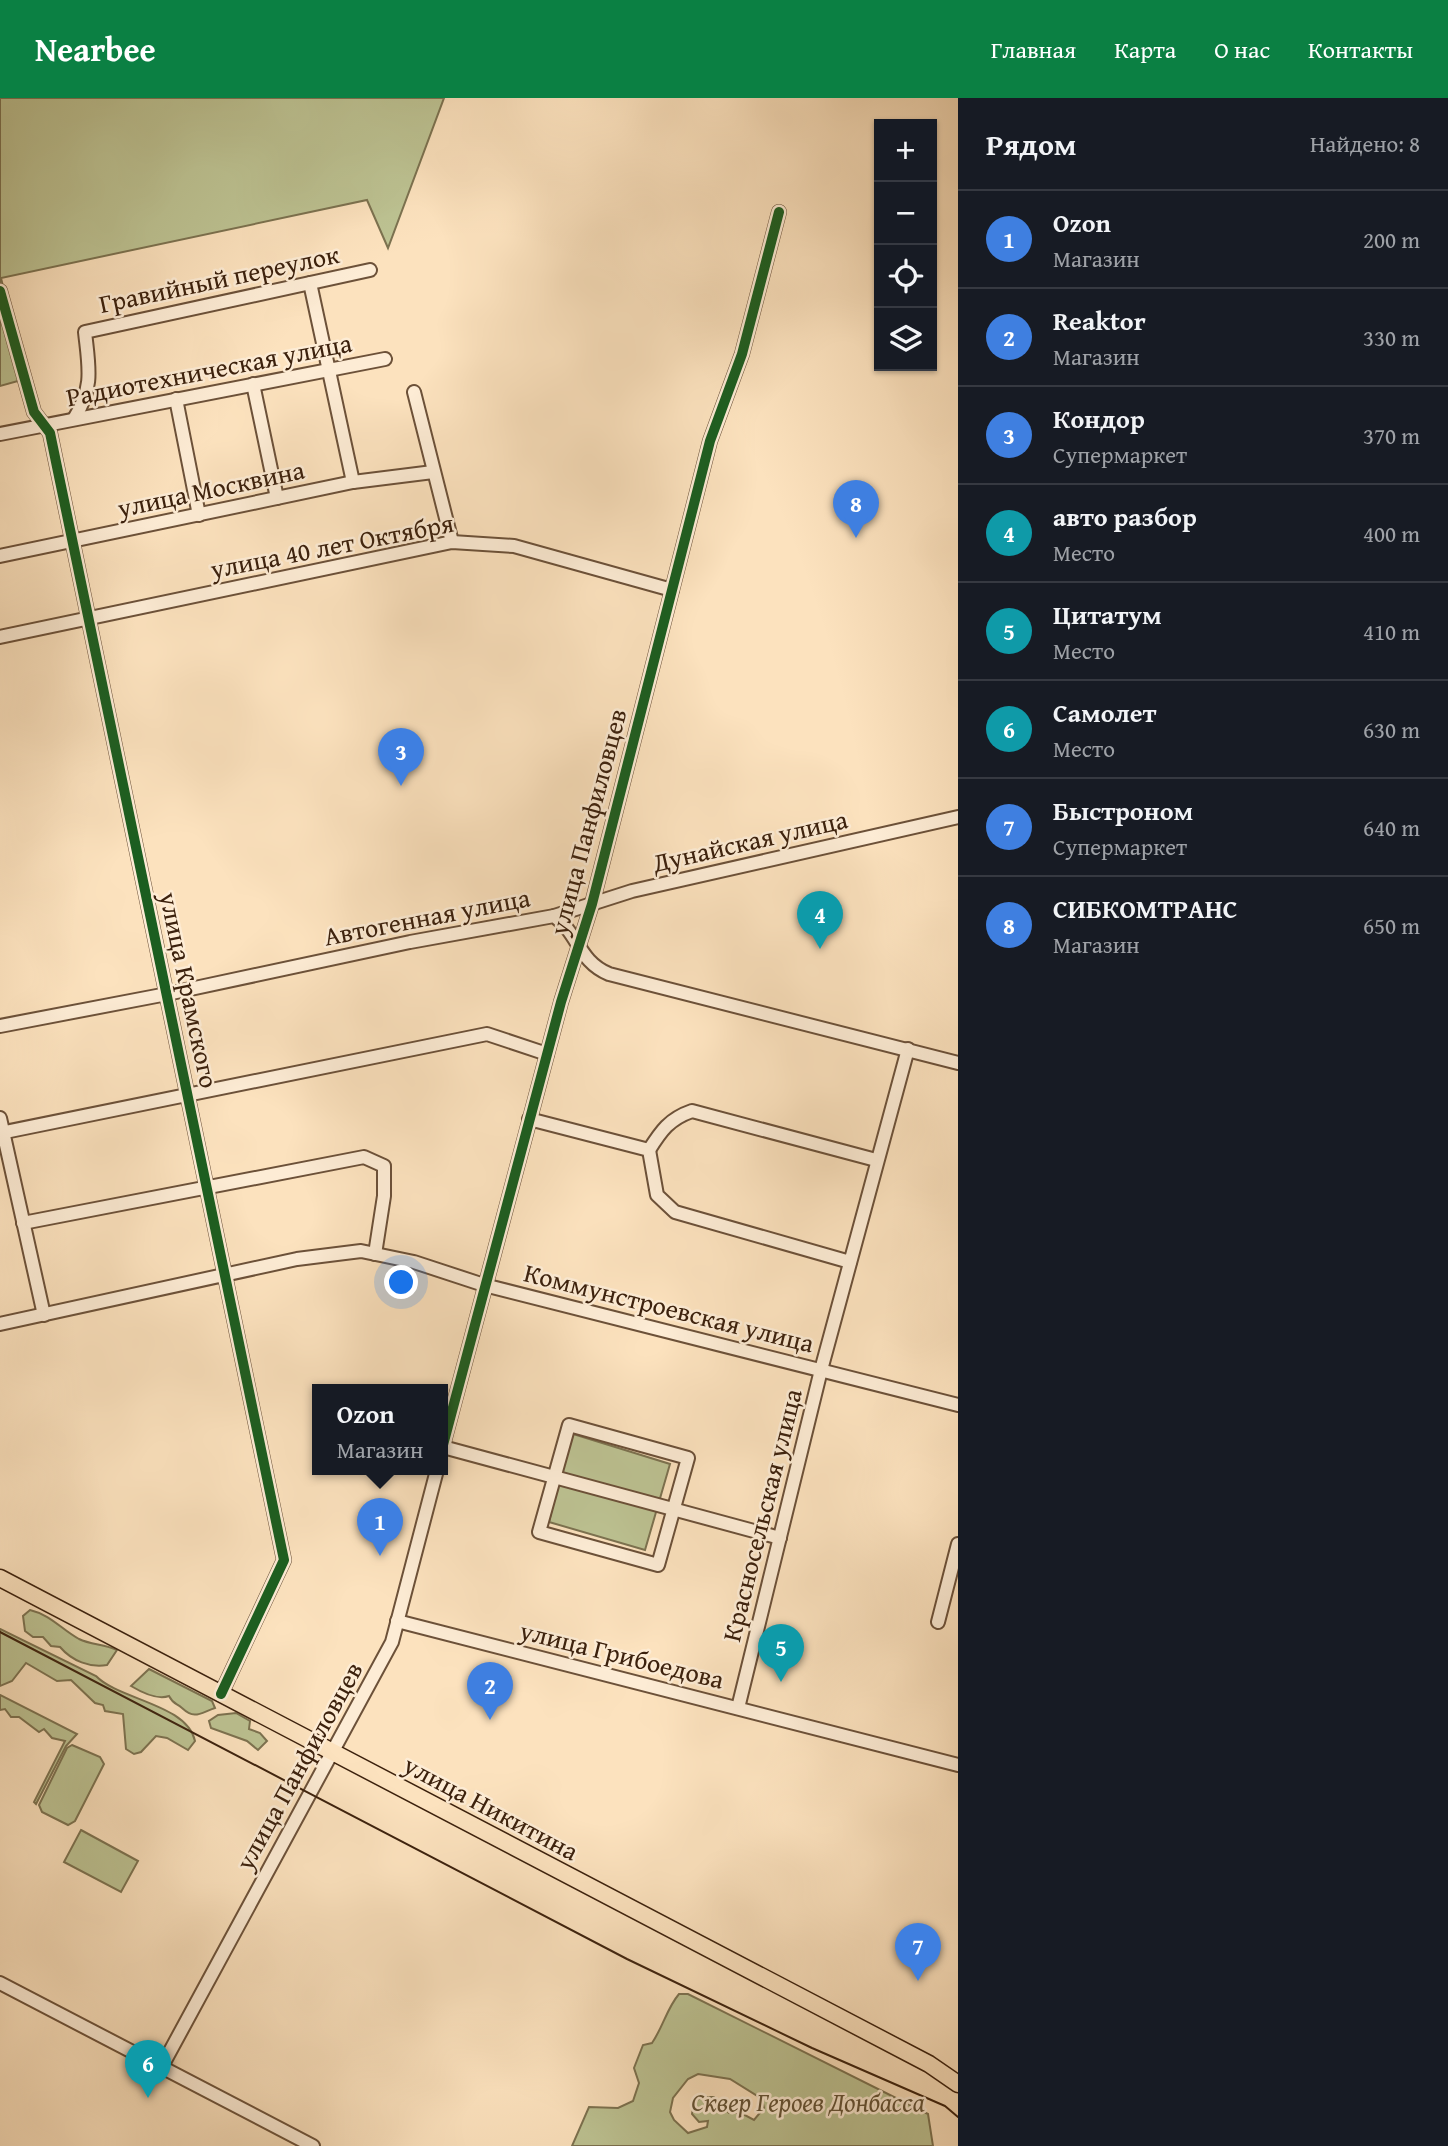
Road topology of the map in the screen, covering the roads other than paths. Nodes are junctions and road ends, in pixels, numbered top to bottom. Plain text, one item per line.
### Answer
1 (779, 212) dead end
2 (370, 270) dead end
3 (310, 283) junction
4 (0, 291) edge
5 (385, 359) dead end
6 (330, 368) junction
7 (253, 384) junction
8 (414, 392) dead end
9 (176, 399) junction
10 (74, 419) junction
11 (44, 425) junction
12 (0, 434) edge
13 (433, 472) junction
14 (353, 482) junction
15 (277, 498) junction
16 (199, 515) junction
17 (72, 542) junction
18 (452, 542) junction
19 (0, 556) edge
20 (672, 590) junction
21 (88, 619) junction
22 (0, 637) edge
23 (958, 817) edge
24 (592, 904) junction
25 (554, 916) junction
26 (579, 948) junction
27 (167, 994) junction
28 (0, 1026) edge
29 (908, 1049) junction
30 (547, 1054) junction
31 (958, 1063) edge
32 (186, 1093) junction
33 (0, 1118) edge
34 (529, 1119) junction
35 (1, 1132) edge
36 (649, 1150) junction
37 (877, 1160) junction
38 (206, 1185) junction
39 (23, 1223) junction
40 (375, 1254) junction
41 (850, 1262) junction
42 (226, 1276) junction
43 (484, 1285) junction
44 (44, 1315) junction
45 (0, 1324) edge
46 (821, 1370) junction
47 (958, 1405) edge
48 (448, 1426) edge
49 (448, 1447) edge
50 (435, 1475) edge
51 (554, 1477) junction
52 (673, 1510) junction
53 (780, 1538) junction
54 (958, 1544) edge
55 (0, 1578) edge
56 (397, 1621) junction
57 (938, 1622) dead end
58 (221, 1694) junction
59 (738, 1708) junction
60 (332, 1752) junction
61 (958, 1765) edge
62 (0, 1983) edge
63 (161, 2068) junction
64 (958, 2084) edge
65 (313, 2146) edge

1 - 20 street, улица Панфиловцев
2 - 3 street, Гравийный переулок
3 - 6 street
3 - 10 street, Гравийный переулок
4 - 11 street, улица Крамского
5 - 6 street, Радиотехническая улица
6 - 7 street, Радиотехническая улица
6 - 14 street
7 - 9 street, Радиотехническая улица
7 - 15 street
8 - 13 street
9 - 10 street, Радиотехническая улица
9 - 16 street
10 - 11 street, Радиотехническая улица
11 - 12 street, Радиотехническая улица
11 - 17 street, улица Крамского
13 - 14 street, улица Москвина
13 - 18 street
14 - 15 street, улица Москвина
15 - 16 street, улица Москвина
16 - 17 street, улица Москвина
17 - 19 street, улица Москвина
17 - 21 street, улица Крамского
18 - 20 street, улица 40 лет Октября
18 - 21 street, улица 40 лет Октября
20 - 24 street, улица Панфиловцев
21 - 22 street, улица 40 лет Октября
21 - 27 street, улица Крамского
23 - 24 street, Дунайская улица
24 - 25 street, Дунайская улица
24 - 26 street, улица Панфиловцев
25 - 26 street, Автогенная улица
25 - 27 street, Автогенная улица
26 - 29 street, Автогенная улица
26 - 30 street, улица Панфиловцев
27 - 28 street, Автогенная улица
27 - 32 street, улица Крамского
29 - 31 street, Автогенная улица
29 - 37 street, Красносельская улица
30 - 32 street
30 - 34 street, улица Панфиловцев
32 - 35 street
32 - 38 street, улица Крамского
33 - 35 street
34 - 36 street
34 - 43 street, улица Панфиловцев
35 - 39 street
36 - 37 street
36 - 41 street
37 - 41 street, Красносельская улица
38 - 39 street
38 - 40 street
38 - 42 street, улица Крамского
39 - 44 street
40 - 42 street, Коммунстроевская улица
40 - 43 street, Коммунстроевская улица
41 - 46 street, Красносельская улица
42 - 44 street, Коммунстроевская улица
42 - 58 street, улица Крамского
43 - 46 street, Коммунстроевская улица
43 - 48 street, улица Панфиловцев
44 - 45 street, Коммунстроевская улица
46 - 47 street, Коммунстроевская улица
46 - 53 street, Красносельская улица
49 - 51 street
50 - 56 street, улица Панфиловцев
51 - 52 street
51 - 52 street
51 - 52 street
52 - 53 street
53 - 59 street, Красносельская улица
54 - 57 street
55 - 58 main road, улица Никитина
56 - 59 street, улица Грибоедова
56 - 60 street, улица Панфиловцев
58 - 60 main road, улица Никитина
59 - 61 street, улица Грибоедова
60 - 63 street, улица Панфиловцев
60 - 64 main road, улица Никитина
62 - 63 street
63 - 65 street

